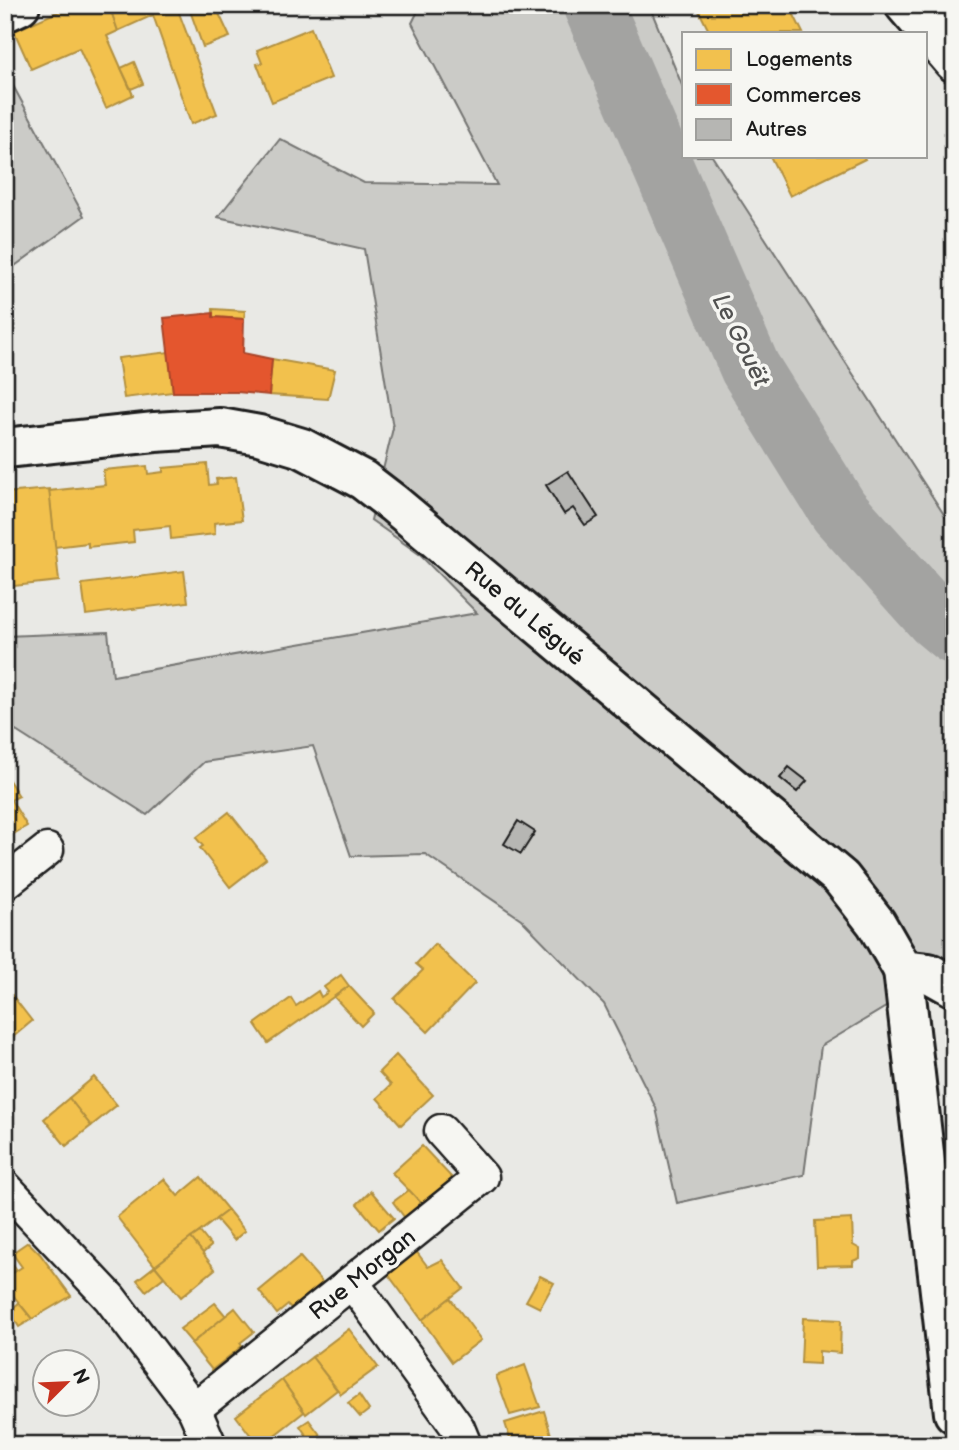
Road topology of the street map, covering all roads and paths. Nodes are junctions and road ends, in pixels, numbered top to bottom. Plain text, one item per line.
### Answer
1 (20, 5) edge
2 (905, 5) edge
3 (947, 5) edge
4 (5, 12) edge
5 (954, 12) edge
6 (954, 62) edge
7 (5, 448) edge
8 (47, 850) dead end
9 (5, 883) edge
10 (903, 970) junction
11 (954, 987) edge
12 (441, 1131) dead end
13 (5, 1187) edge
14 (352, 1282) junction
15 (194, 1409) junction
16 (954, 1413) edge
17 (210, 1445) edge
18 (465, 1445) edge

1 - 4 street
2 - 6 street
3 - 5 street
7 - 10 street, Rue du Légué
8 - 9 street
10 - 11 street
10 - 16 street
12 - 14 street, Rue Morgan
13 - 15 street
14 - 15 street, Rue Morgan
14 - 18 street
15 - 17 street

